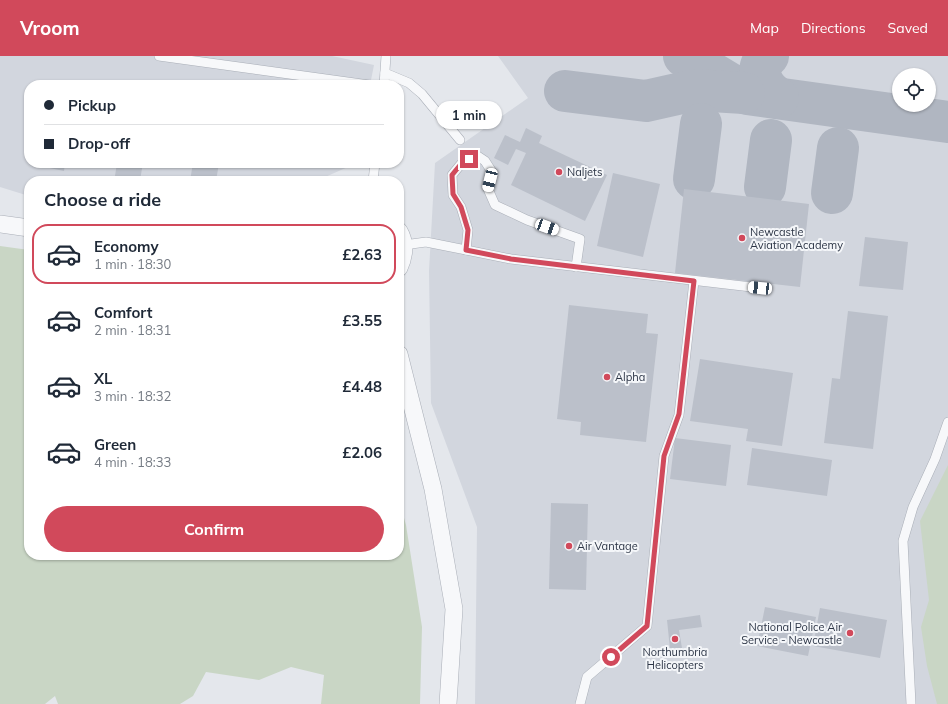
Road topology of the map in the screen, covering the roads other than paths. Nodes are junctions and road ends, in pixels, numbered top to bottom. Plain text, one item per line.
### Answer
1 (159, 56) edge
2 (386, 56) edge
3 (385, 72) junction
4 (333, 80) edge
5 (384, 80) edge
6 (402, 80) edge
7 (404, 81) edge
8 (460, 140) dead end
9 (0, 224) edge
10 (24, 227) edge
11 (404, 238) edge
12 (466, 250) junction
13 (576, 267) junction
14 (694, 281) junction
15 (760, 288) dead end
16 (404, 374) edge
17 (948, 422) edge
18 (448, 704) edge
19 (580, 704) edge
20 (911, 704) edge

1 - 4 lane
2 - 3 lane
3 - 5 lane
3 - 6 lane
7 - 8 lane
9 - 10 street
11 - 12 lane
12 - 13 lane
12 - 13 lane
13 - 14 lane
14 - 15 lane
14 - 19 lane
16 - 18 street
17 - 20 lane

